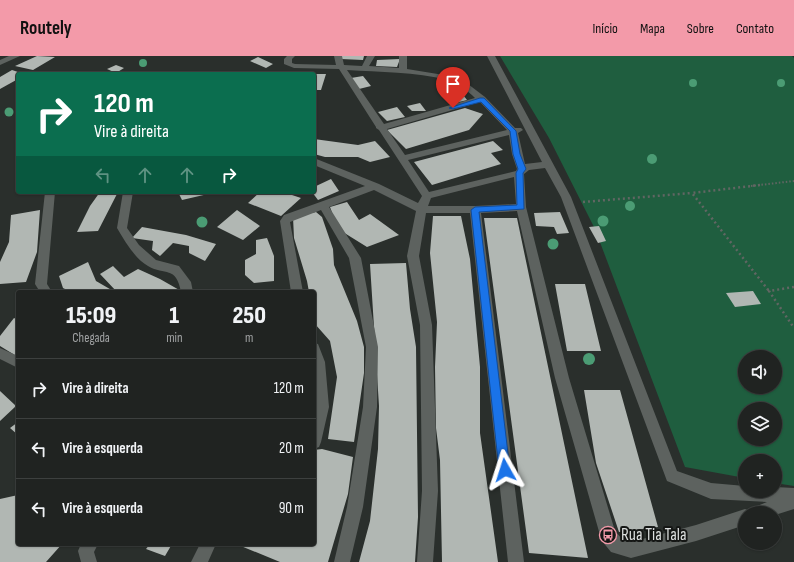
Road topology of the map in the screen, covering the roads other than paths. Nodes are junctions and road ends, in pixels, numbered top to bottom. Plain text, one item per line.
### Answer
1 (16, 56) edge
2 (291, 56) edge
3 (338, 56) edge
4 (371, 56) edge
5 (403, 56) edge
6 (491, 56) edge
7 (2, 62) edge
8 (341, 67) junction
9 (364, 69) junction
10 (0, 71) edge
11 (403, 71) junction
12 (482, 99) junction
13 (380, 128) junction
14 (529, 128) junction
15 (513, 131) junction
16 (400, 159) junction
17 (316, 162) edge
18 (548, 164) junction
19 (521, 171) junction
20 (375, 186) junction
21 (50, 194) edge
22 (128, 194) edge
23 (427, 196) junction
24 (324, 206) junction
25 (521, 207) junction
26 (421, 209) junction
27 (475, 210) junction
28 (45, 290) edge
29 (187, 290) edge
30 (297, 290) edge
31 (0, 353) edge
32 (316, 354) edge
33 (16, 361) edge
34 (316, 433) edge
35 (794, 496) edge
36 (794, 501) edge
37 (779, 506) edge
38 (738, 519) edge
39 (89, 546) edge
40 (207, 546) edge
41 (89, 562) edge
42 (199, 562) edge
43 (342, 562) edge
44 (425, 562) edge
45 (516, 562) edge

1 - 7 street
2 - 8 street
3 - 8 street
4 - 9 street
5 - 11 street
6 - 14 street
7 - 10 street
8 - 9 street
8 - 13 street
9 - 11 street
11 - 12 street
12 - 13 street
12 - 15 street
13 - 16 street
14 - 15 street
14 - 18 street
15 - 16 street
15 - 19 street
16 - 23 street
17 - 20 street
18 - 19 street
18 - 35 street
19 - 23 street
19 - 25 street
20 - 24 street
20 - 26 street
21 - 28 street
22 - 29 street
23 - 26 street
24 - 30 street
24 - 43 street
25 - 27 street
25 - 38 street
26 - 27 street
26 - 44 street
27 - 45 street
31 - 33 street
32 - 34 street
36 - 37 street
39 - 41 street
40 - 42 street

